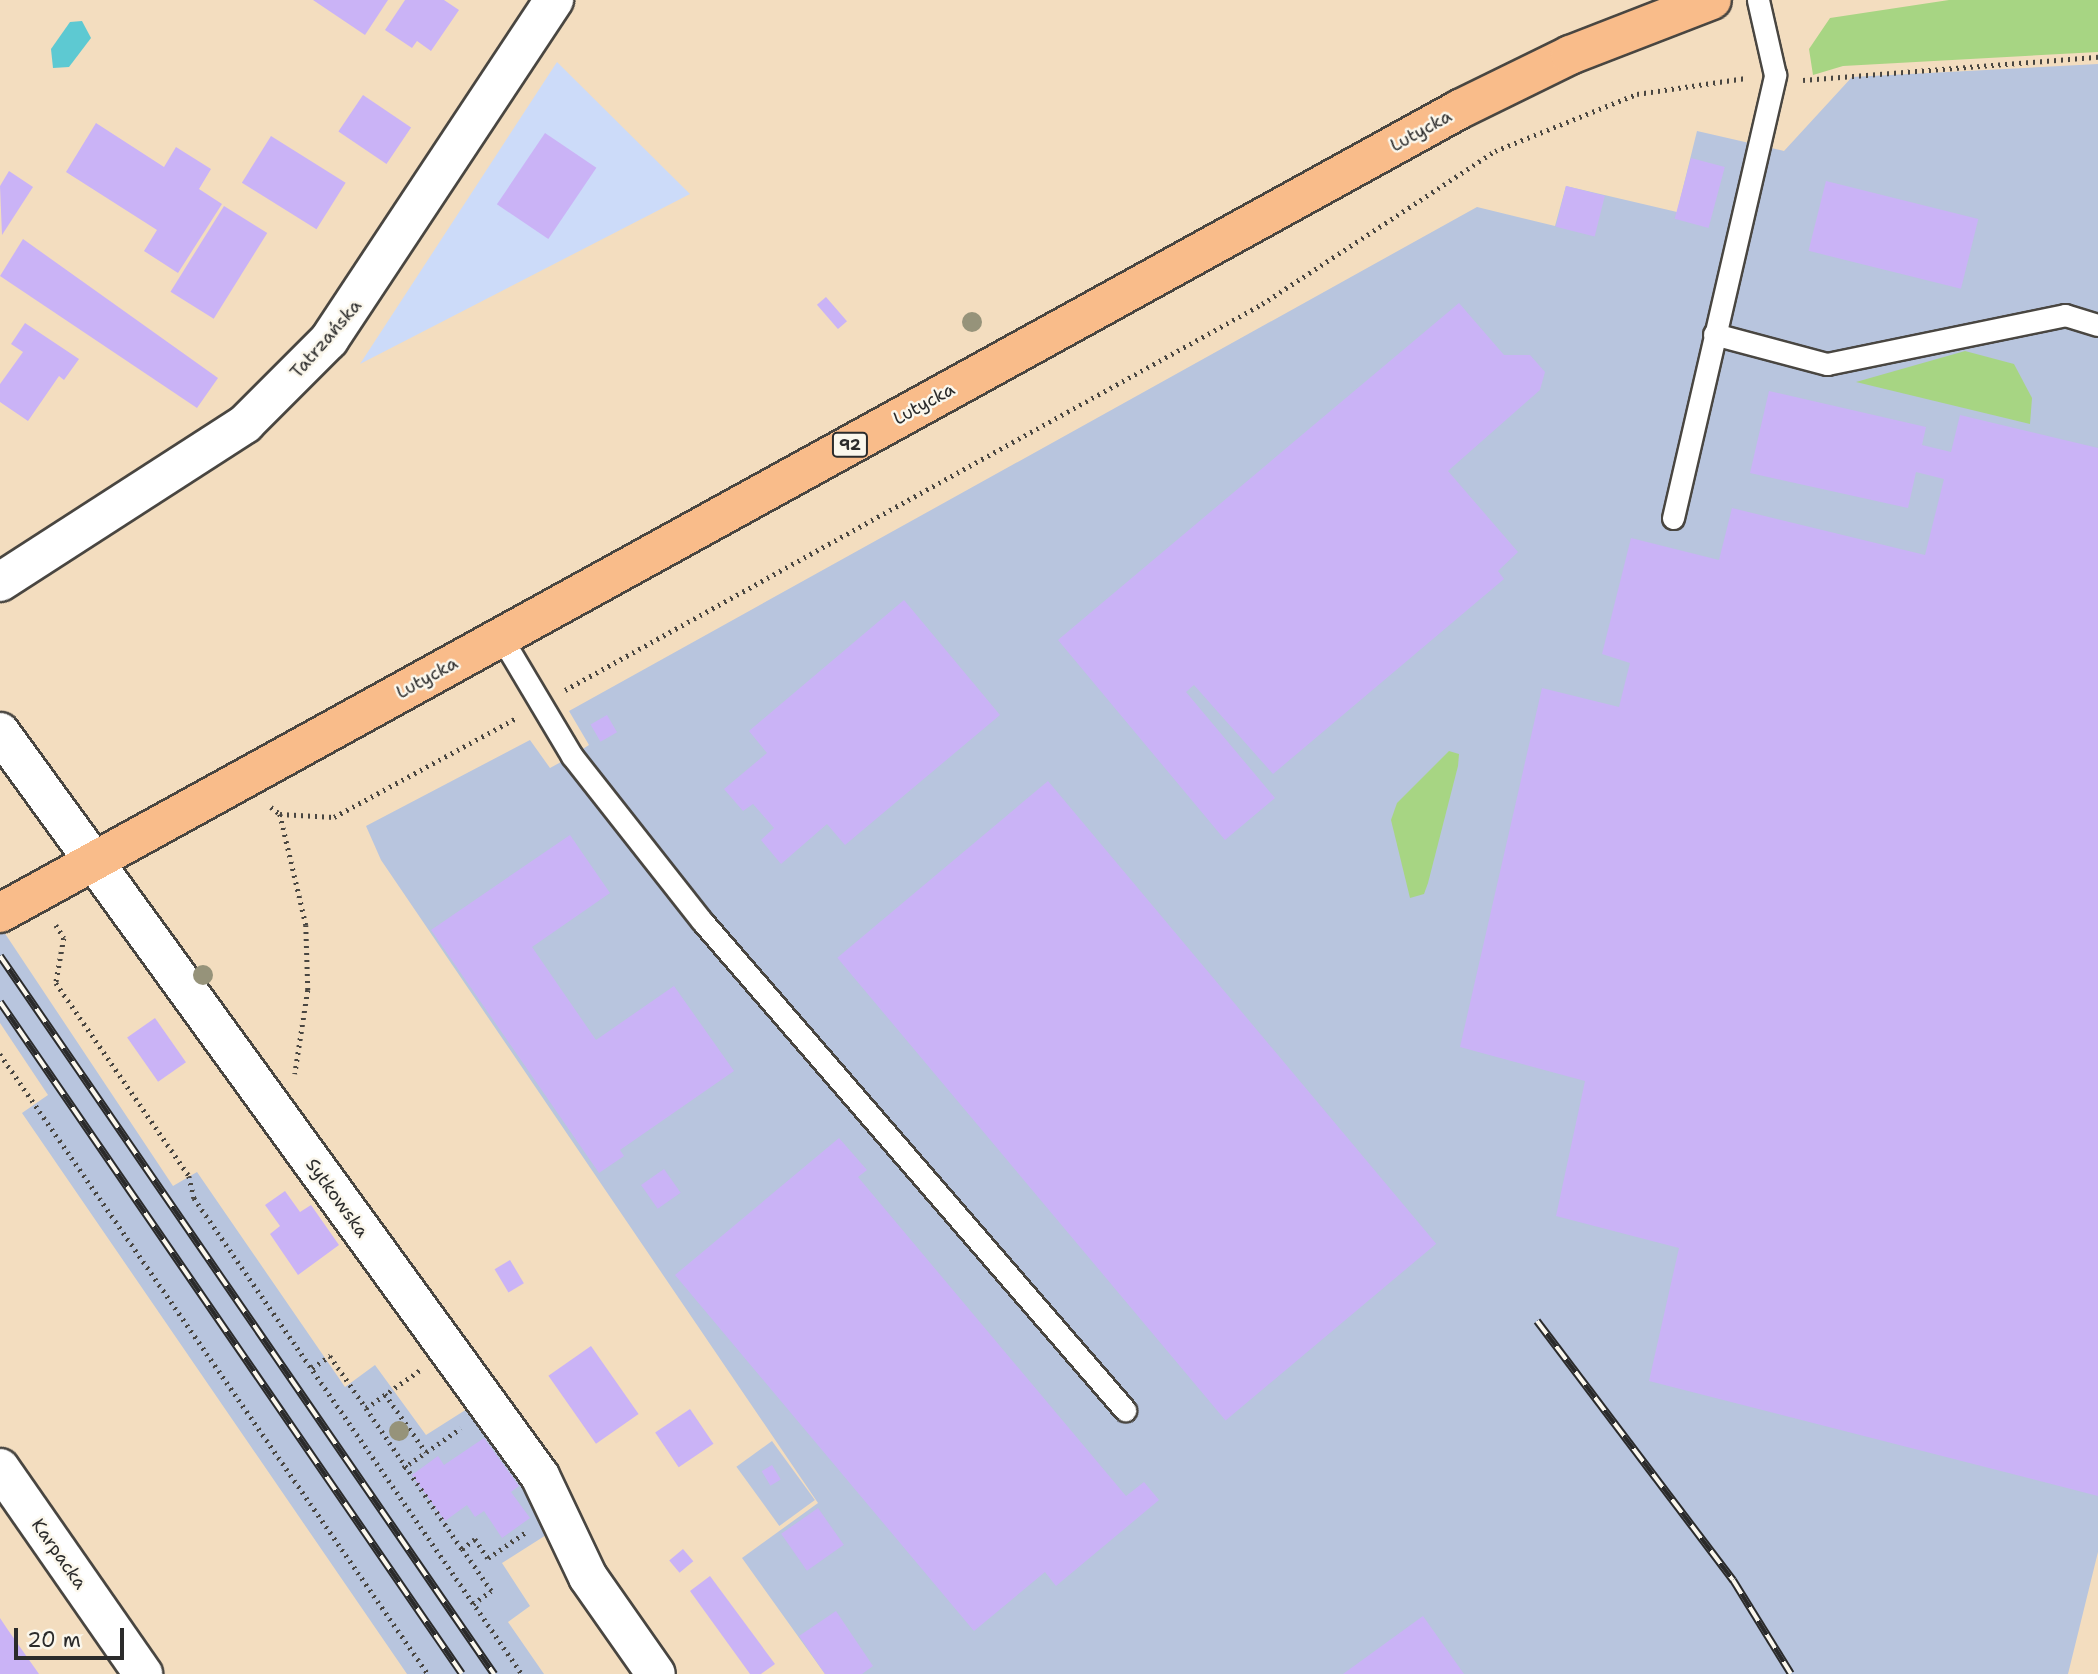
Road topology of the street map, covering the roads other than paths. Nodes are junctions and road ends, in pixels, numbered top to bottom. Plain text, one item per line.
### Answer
1 (554, 0) edge
2 (1712, 0) edge
3 (1758, 0) edge
4 (2098, 326) edge
5 (1714, 334) junction
6 (1672, 518) dead end
7 (0, 582) edge
8 (501, 637) junction
9 (0, 732) edge
10 (93, 861) junction
11 (0, 913) edge
12 (1125, 1410) dead end
13 (0, 1468) edge
14 (143, 1674) edge
15 (656, 1674) edge

1 - 7 street, Tatrzańska
2 - 8 main road, Lutycka / 92
3 - 5 lane
4 - 5 lane
5 - 6 lane
8 - 10 main road, Lutycka / 92
8 - 12 lane
9 - 10 street, Sytkowska
10 - 11 main road, Lutycka / 92
10 - 15 street, Sytkowska
13 - 14 street, Karpacka

